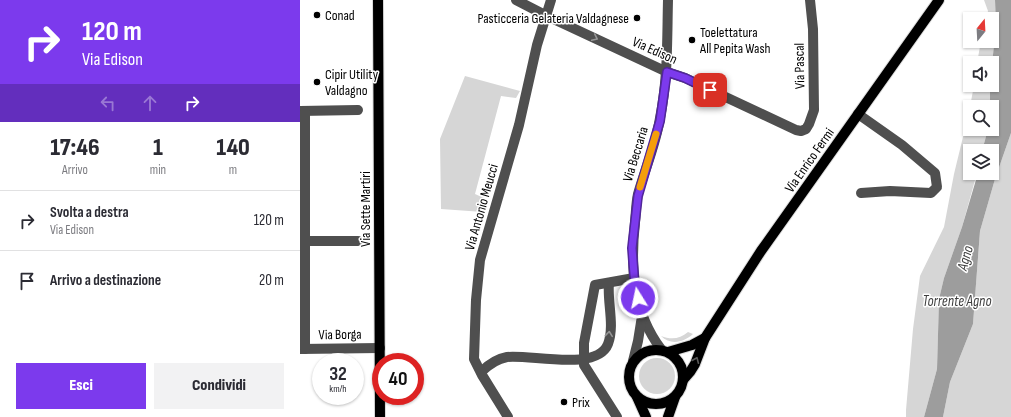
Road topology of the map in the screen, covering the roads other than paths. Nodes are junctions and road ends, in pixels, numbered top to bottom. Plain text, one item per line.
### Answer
1 (378, 0) edge
2 (516, 0) edge
3 (551, 0) edge
4 (668, 0) edge
5 (810, 0) edge
6 (939, 0) edge
7 (546, 16) junction
8 (667, 72) junction
9 (358, 110) dead end
10 (302, 111) edge
11 (858, 114) junction
12 (806, 129) joint
13 (861, 194) dead end
14 (302, 241) edge
15 (358, 241) dead end
16 (634, 278) junction
17 (608, 283) junction
18 (642, 316) junction
19 (705, 338) junction
20 (380, 348) junction
21 (302, 349) edge
22 (665, 351) junction
23 (584, 360) junction
24 (633, 361) junction
25 (481, 372) junction
26 (683, 380) junction
27 (637, 397) junction
28 (674, 397) junction
29 (380, 417) edge
30 (508, 417) edge
31 (617, 417) edge
32 (646, 417) edge
33 (668, 417) edge

1 - 20 main road, Via Sette Martiri
2 - 7 street, Via Edison
3 - 7 street, Via Antonio Meucci
4 - 8 street, Via Beccaria
5 - 12 street, Via Pascal
6 - 11 main road, Via Enrico Fermi
7 -> 8 street, Via Edison
7 - 25 street, Via Antonio Meucci
8 - 12 street, Via Edison
8 - 16 street, Via Beccaria
9 - 10 street
10 - 14 street
11 - 13 street
11 - 19 main road, Via Enrico Fermi
14 - 15 street
14 - 21 street
16 - 17 street
16 - 18 street, Via Beccaria
17 - 23 street
23 -> 17 street
18 - 22 street, Via Beccaria
18 - 24 street, Via Beccaria
19 - 22 main road, Via Enrico Fermi
26 -> 19 main road, Via Enrico Fermi
20 - 21 street, Via Borga
20 - 29 main road, Via Sette Martiri
22 - 24 main road
22 - 26 main road
23 - 25 street
23 - 31 street
24 - 27 main road
25 - 30 street, Via Antonio Meucci
26 - 28 main road
27 - 28 main road
27 - 32 main road
28 - 33 main road

